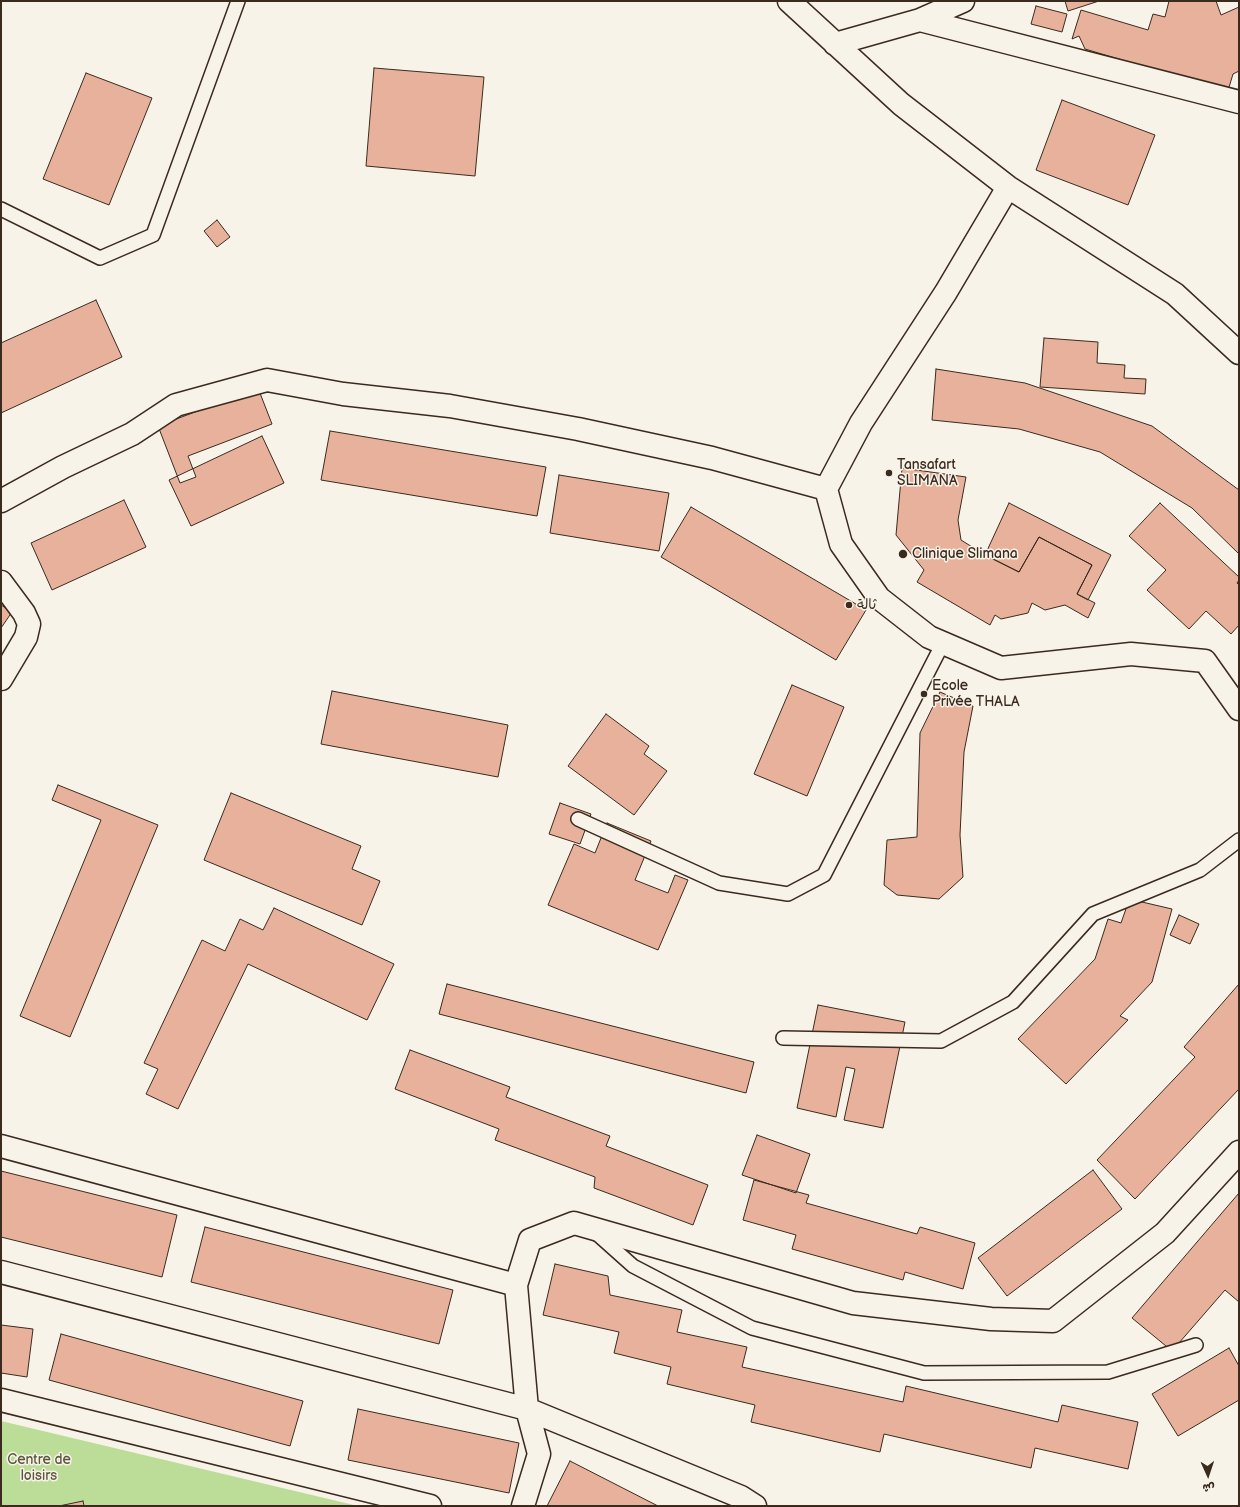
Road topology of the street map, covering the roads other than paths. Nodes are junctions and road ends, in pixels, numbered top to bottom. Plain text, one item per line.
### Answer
1 (238, 1) edge
2 (789, 1) edge
3 (963, 1) edge
4 (920, 20) junction
5 (835, 44) junction
6 (1239, 102) edge
7 (1008, 187) junction
8 (1, 209) edge
9 (1239, 353) edge
10 (826, 489) junction
11 (1, 501) edge
12 (1, 582) edge
13 (943, 642) junction
14 (1, 679) edge
15 (1239, 709) edge
16 (578, 819) dead end
17 (1239, 840) edge
18 (783, 1038) dead end
19 (1, 1146) edge
20 (1239, 1152) edge
21 (591, 1227) junction
22 (1, 1272) edge
23 (516, 1285) junction
24 (1196, 1345) dead end
25 (1, 1400) edge
26 (527, 1409) junction
27 (430, 1506) edge
28 (523, 1506) edge
29 (755, 1506) edge

1 - 8 lane
2 - 5 street
3 - 4 street
4 - 5 street
4 - 6 street
5 - 7 street
7 - 9 street
7 - 10 street
10 - 11 street
10 - 13 street
12 - 14 street
13 - 15 street
13 - 16 lane
17 - 18 lane
19 - 23 street
20 - 21 street
21 - 23 street
21 - 24 lane
22 - 26 street
23 - 26 street
25 - 27 street
26 - 28 street
26 - 29 street

